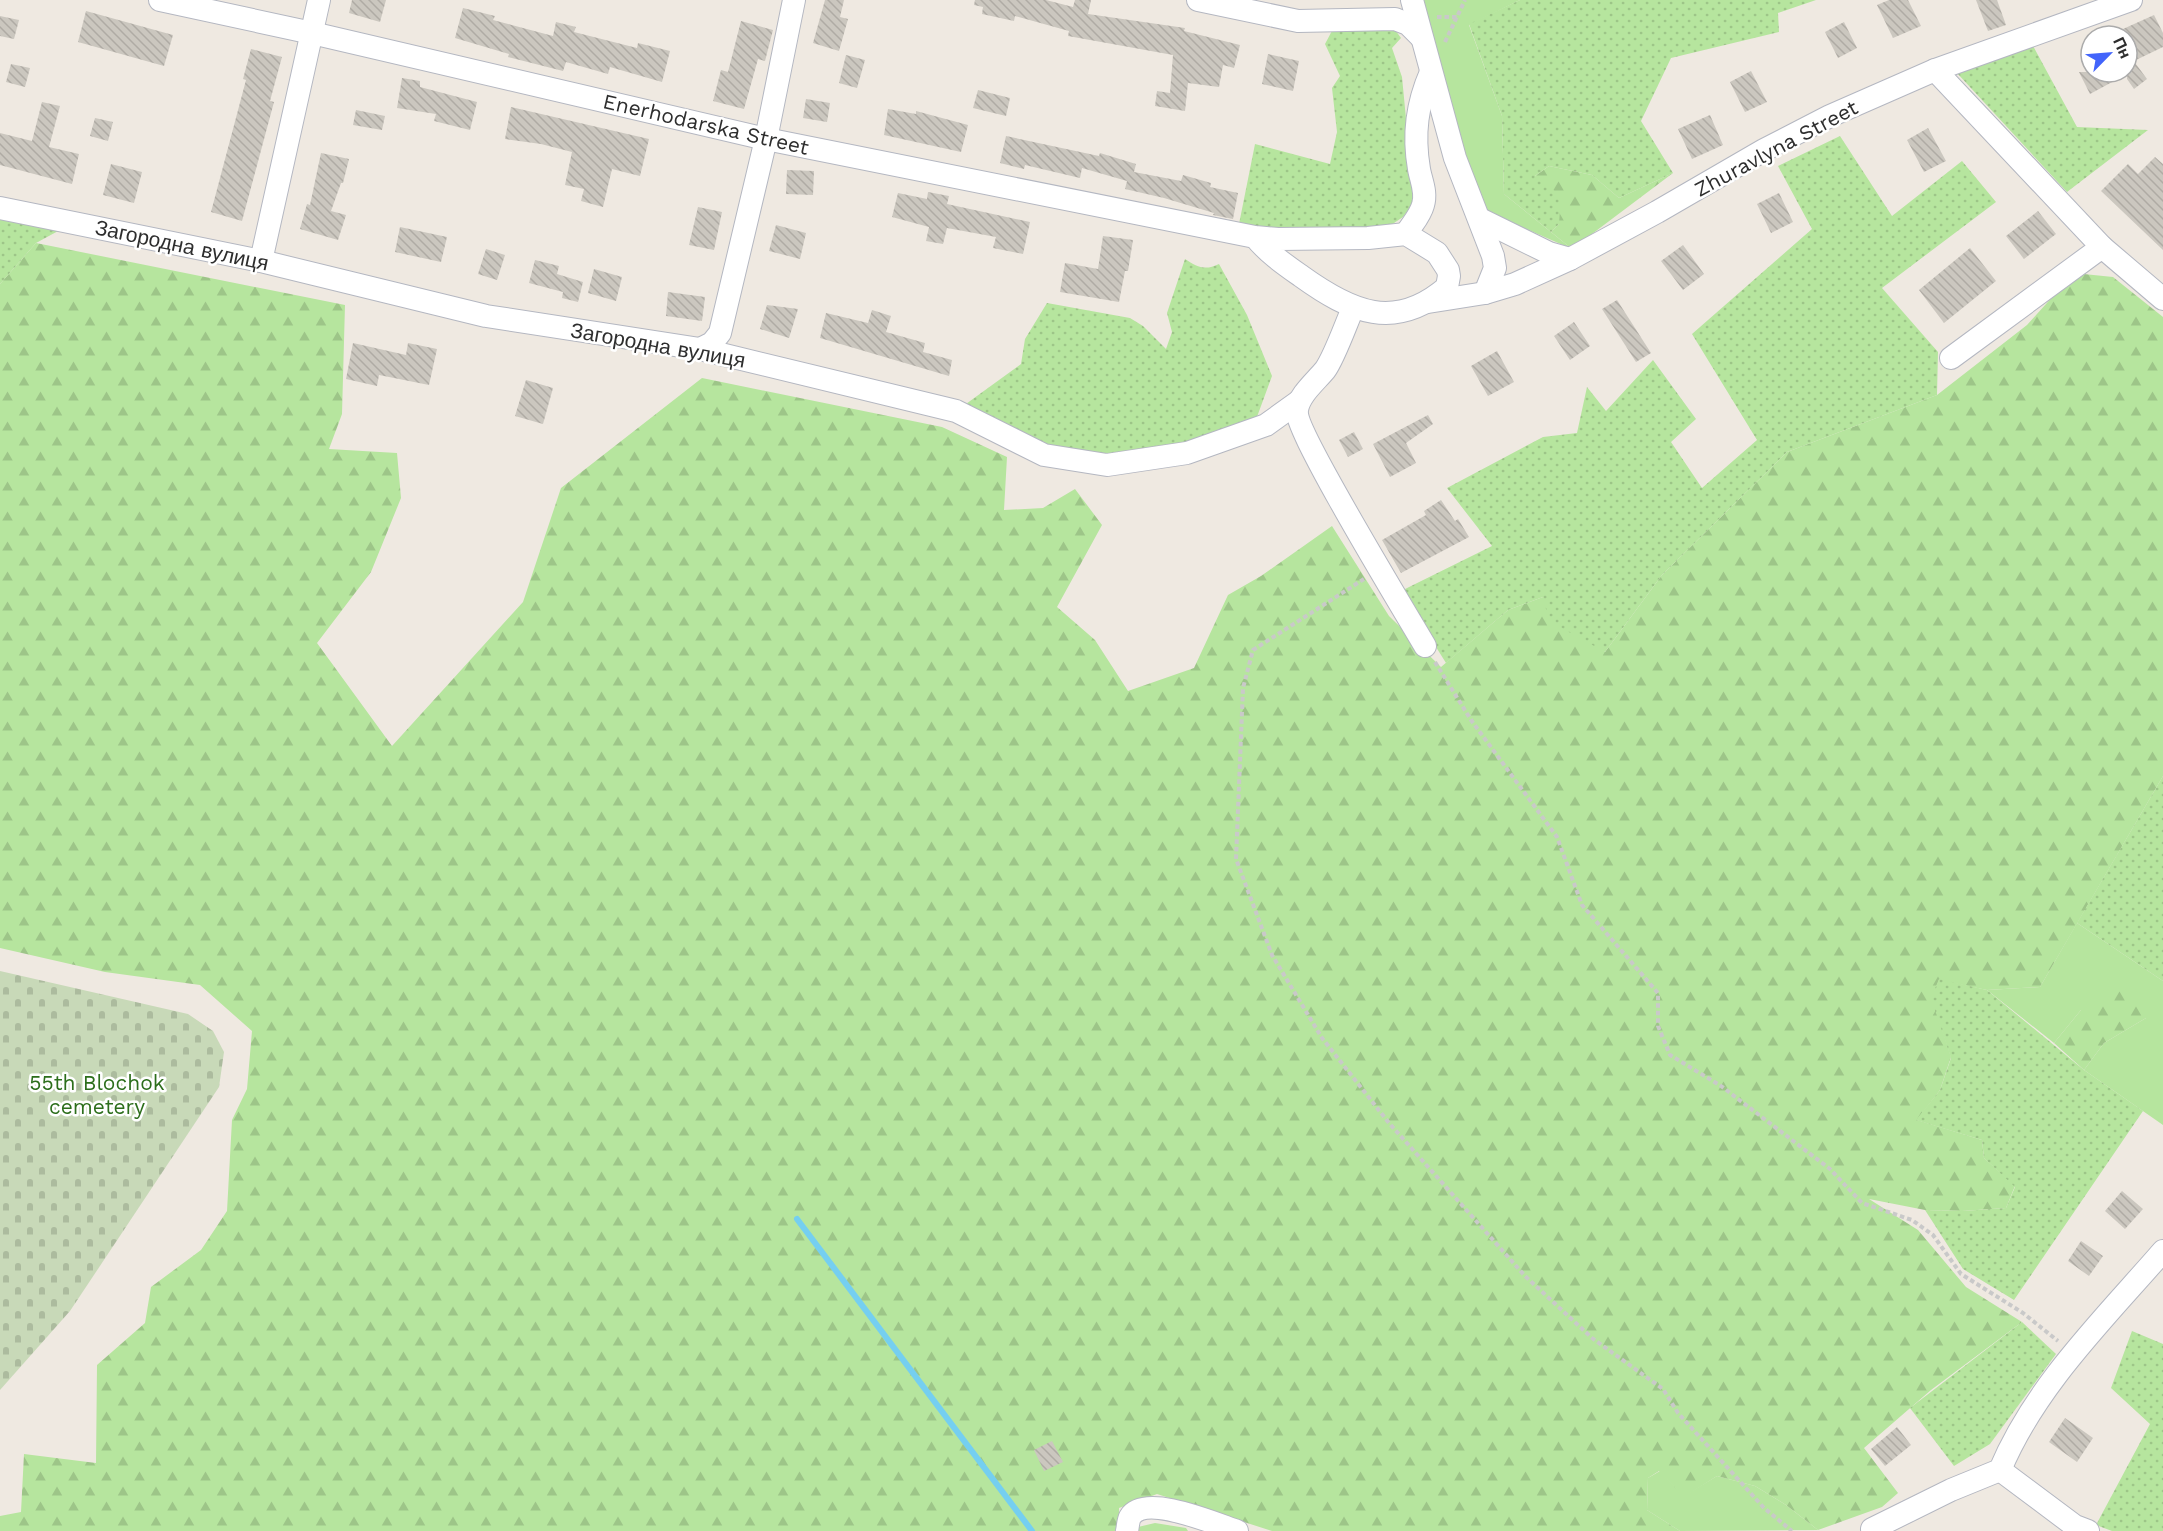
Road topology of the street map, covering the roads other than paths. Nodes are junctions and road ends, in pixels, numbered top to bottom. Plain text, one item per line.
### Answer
1 (160, 0) edge
2 (319, 0) edge
3 (794, 0) edge
4 (1198, 0) edge
5 (1412, 0) edge
6 (2131, 0) edge
7 (312, 33) junction
8 (1421, 37) junction
9 (1935, 70) junction
10 (1431, 72) junction
11 (766, 139) junction
12 (0, 208) edge
13 (1480, 219) junction
14 (1406, 234) junction
15 (1255, 237) junction
16 (2102, 247) junction
17 (1570, 259) junction
18 (261, 261) junction
19 (1485, 293) junction
20 (2163, 300) edge
21 (1427, 302) junction
22 (1353, 308) junction
23 (700, 349) junction
24 (1951, 358) dead end
25 (1298, 402) junction
26 (1425, 646) road end
27 (2163, 1251) edge
28 (2000, 1470) junction
29 (1872, 1529) dead end
30 (1127, 1531) edge
31 (1237, 1531) edge
32 (2088, 1531) edge

1 - 7 street, Enerhodarska Street
2 - 7 street
3 - 11 street
4 - 8 street
5 - 8 street
6 - 9 street, Zhuravlyna Street
7 - 11 street, Enerhodarska Street
7 - 18 street
8 - 10 street
9 - 16 street
9 - 17 street, Zhuravlyna Street
10 - 13 street
10 - 14 street
11 - 15 street, Enerhodarska Street
11 - 23 street
12 - 18 street, Загородна вулиця
13 - 17 street
13 - 19 street
14 - 15 street, Enerhodarska Street
14 - 21 street
15 - 22 street
16 - 20 street
16 - 24 street
17 - 19 street, Zhuravlyna Street
18 - 23 street, Загородна вулиця
19 - 21 street, Zhuravlyna Street
21 - 22 street
22 - 25 street, Загородна вулиця
23 - 25 street, Загородна вулиця
25 - 26 street
27 - 28 street
28 - 29 street
28 - 32 street
30 - 31 street

